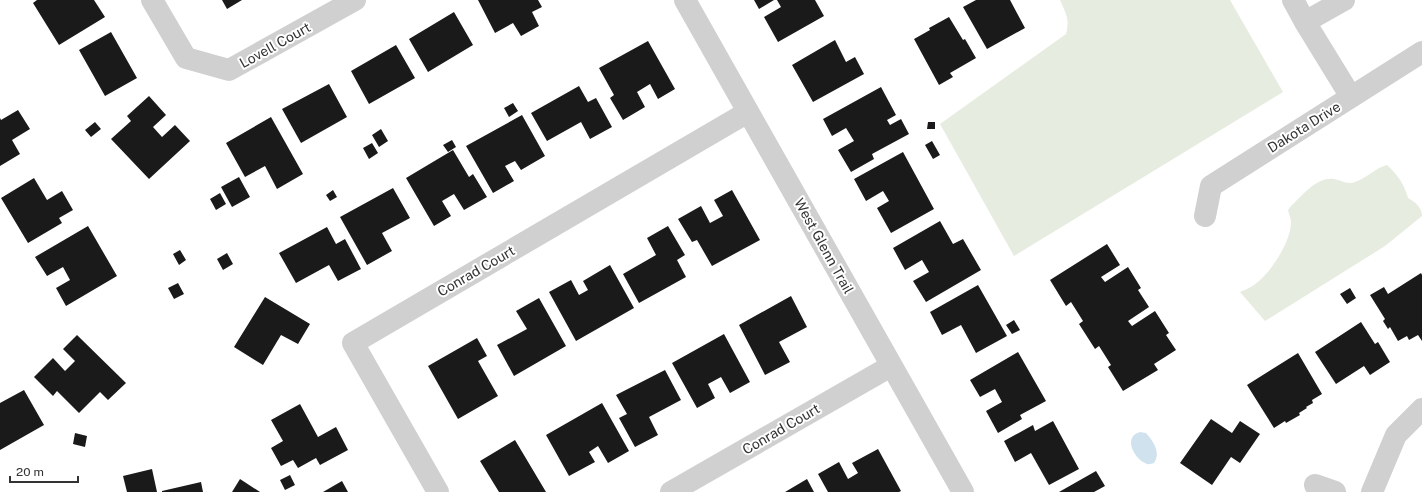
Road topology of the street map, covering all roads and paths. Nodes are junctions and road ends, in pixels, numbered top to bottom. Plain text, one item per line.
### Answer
1 (152, 0) edge
2 (356, 0) edge
3 (685, 0) edge
4 (1292, 0) edge
5 (1344, 0) edge
6 (1305, 22) junction
7 (1422, 52) edge
8 (1351, 97) junction
9 (748, 112) junction
10 (1205, 216) dead end
11 (891, 366) junction
12 (1422, 409) edge
13 (438, 492) edge
14 (672, 492) edge
15 (963, 492) edge
16 (1372, 492) edge

1 - 2 street, Lovell Court
3 - 9 street, West Glenn Trail
4 - 6 street
5 - 6 street
6 - 8 street
7 - 8 street, Dakota Drive
8 - 10 street, Dakota Drive
9 - 11 street, West Glenn Trail
9 - 13 street, Conrad Court
11 - 14 street, Conrad Court
11 - 15 street, West Glenn Trail
12 - 16 street

